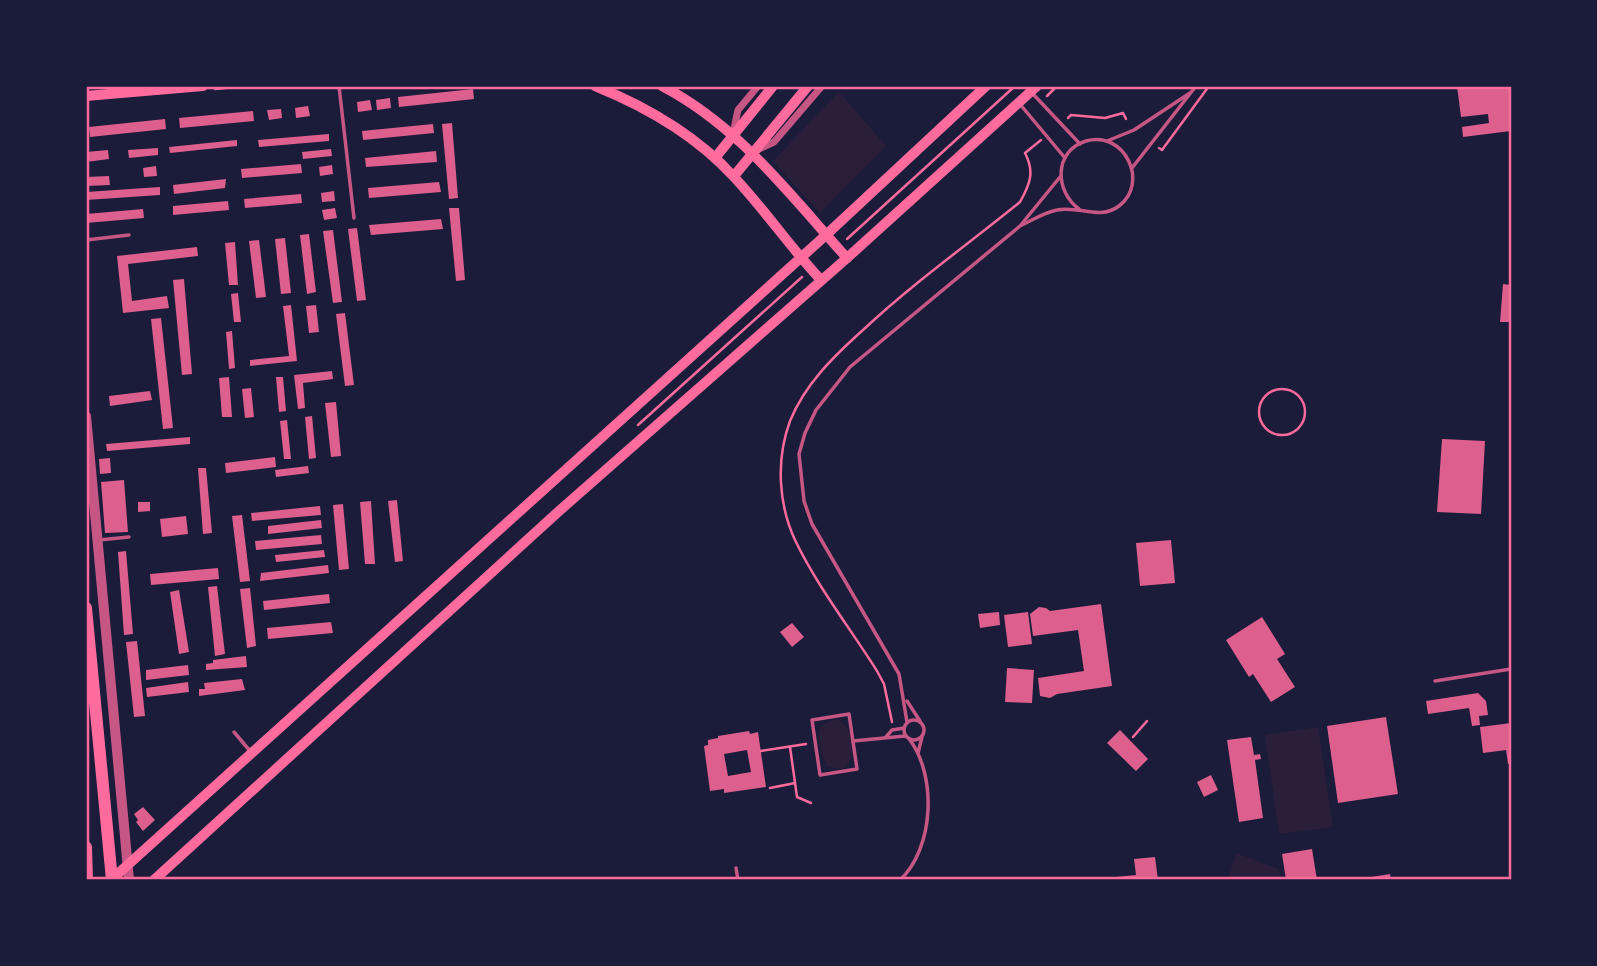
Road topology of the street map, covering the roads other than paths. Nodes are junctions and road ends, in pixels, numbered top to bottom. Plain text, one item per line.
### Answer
1 (203, 86) edge
2 (339, 86) edge
3 (595, 86) edge
4 (662, 86) edge
5 (758, 86) edge
6 (773, 86) edge
7 (808, 86) edge
8 (822, 86) edge
9 (986, 86) edge
10 (1195, 88) edge
11 (1034, 89) edge
12 (86, 96) edge
13 (1018, 103) junction
14 (733, 135) junction
15 (1107, 141) junction
16 (1080, 144) junction
17 (753, 152) junction
18 (1065, 158) junction
19 (715, 159) junction
20 (1132, 168) junction
21 (734, 176) junction
22 (1060, 177) junction
23 (1079, 209) junction
24 (354, 218) dead end
25 (1020, 226) junction
26 (129, 235) dead end
27 (826, 235) junction
28 (86, 240) edge
29 (800, 257) junction
30 (847, 258) junction
31 (821, 280) junction
32 (86, 416) edge
33 (129, 537) dead end
34 (98, 540) junction
35 (86, 608) edge
36 (1511, 669) edge
37 (1435, 681) dead end
38 (904, 696) junction
39 (907, 722) junction
40 (921, 723) junction
41 (904, 728) junction
42 (234, 732) dead end
43 (923, 735) junction
44 (905, 736) junction
45 (886, 737) junction
46 (910, 740) junction
47 (853, 741) junction
48 (252, 752) junction
49 (918, 755) junction
50 (86, 846) edge
51 (127, 865) junction
52 (736, 868) dead end
53 (87, 880) edge
54 (112, 880) edge
55 (129, 880) edge
56 (154, 880) edge
57 (738, 880) edge
58 (900, 880) edge

1 - 12 main road
2 - 24 lane
3 - 19 main road
4 - 14 main road
5 - 14 street
6 - 14 main road
7 - 17 main road
8 - 17 street
9 - 27 main road
10 - 15 lane
10 - 20 lane
11 - 13 main road
11 - 16 lane
13 - 18 lane
13 - 30 main road
14 - 17 main road
14 - 19 main road
15 - 16 lane
15 - 20 lane
16 - 18 lane
17 - 21 main road
17 - 27 main road
18 - 22 lane
19 - 21 main road
20 - 23 lane
21 - 29 main road
22 - 23 lane
22 - 25 lane
23 - 25 lane
25 - 38 lane
26 - 28 lane
27 - 29 main road
27 - 30 main road
29 - 31 main road
29 - 48 main road
30 - 31 main road
31 - 56 main road
32 - 34 street
33 - 34 lane
34 - 51 street
35 - 54 highway
36 - 37 lane
38 - 39 lane
38 - 40 lane
39 - 40 lane
39 - 41 lane
40 - 43 lane
41 - 44 lane
41 - 45 lane
42 - 48 lane
43 - 46 lane
43 - 49 lane
44 - 45 lane
44 - 46 lane
45 - 47 lane
46 - 49 lane
47 - 47 lane
48 - 51 main road
49 - 58 lane
50 - 53 highway
51 - 54 main road
51 - 55 street
52 - 57 lane

